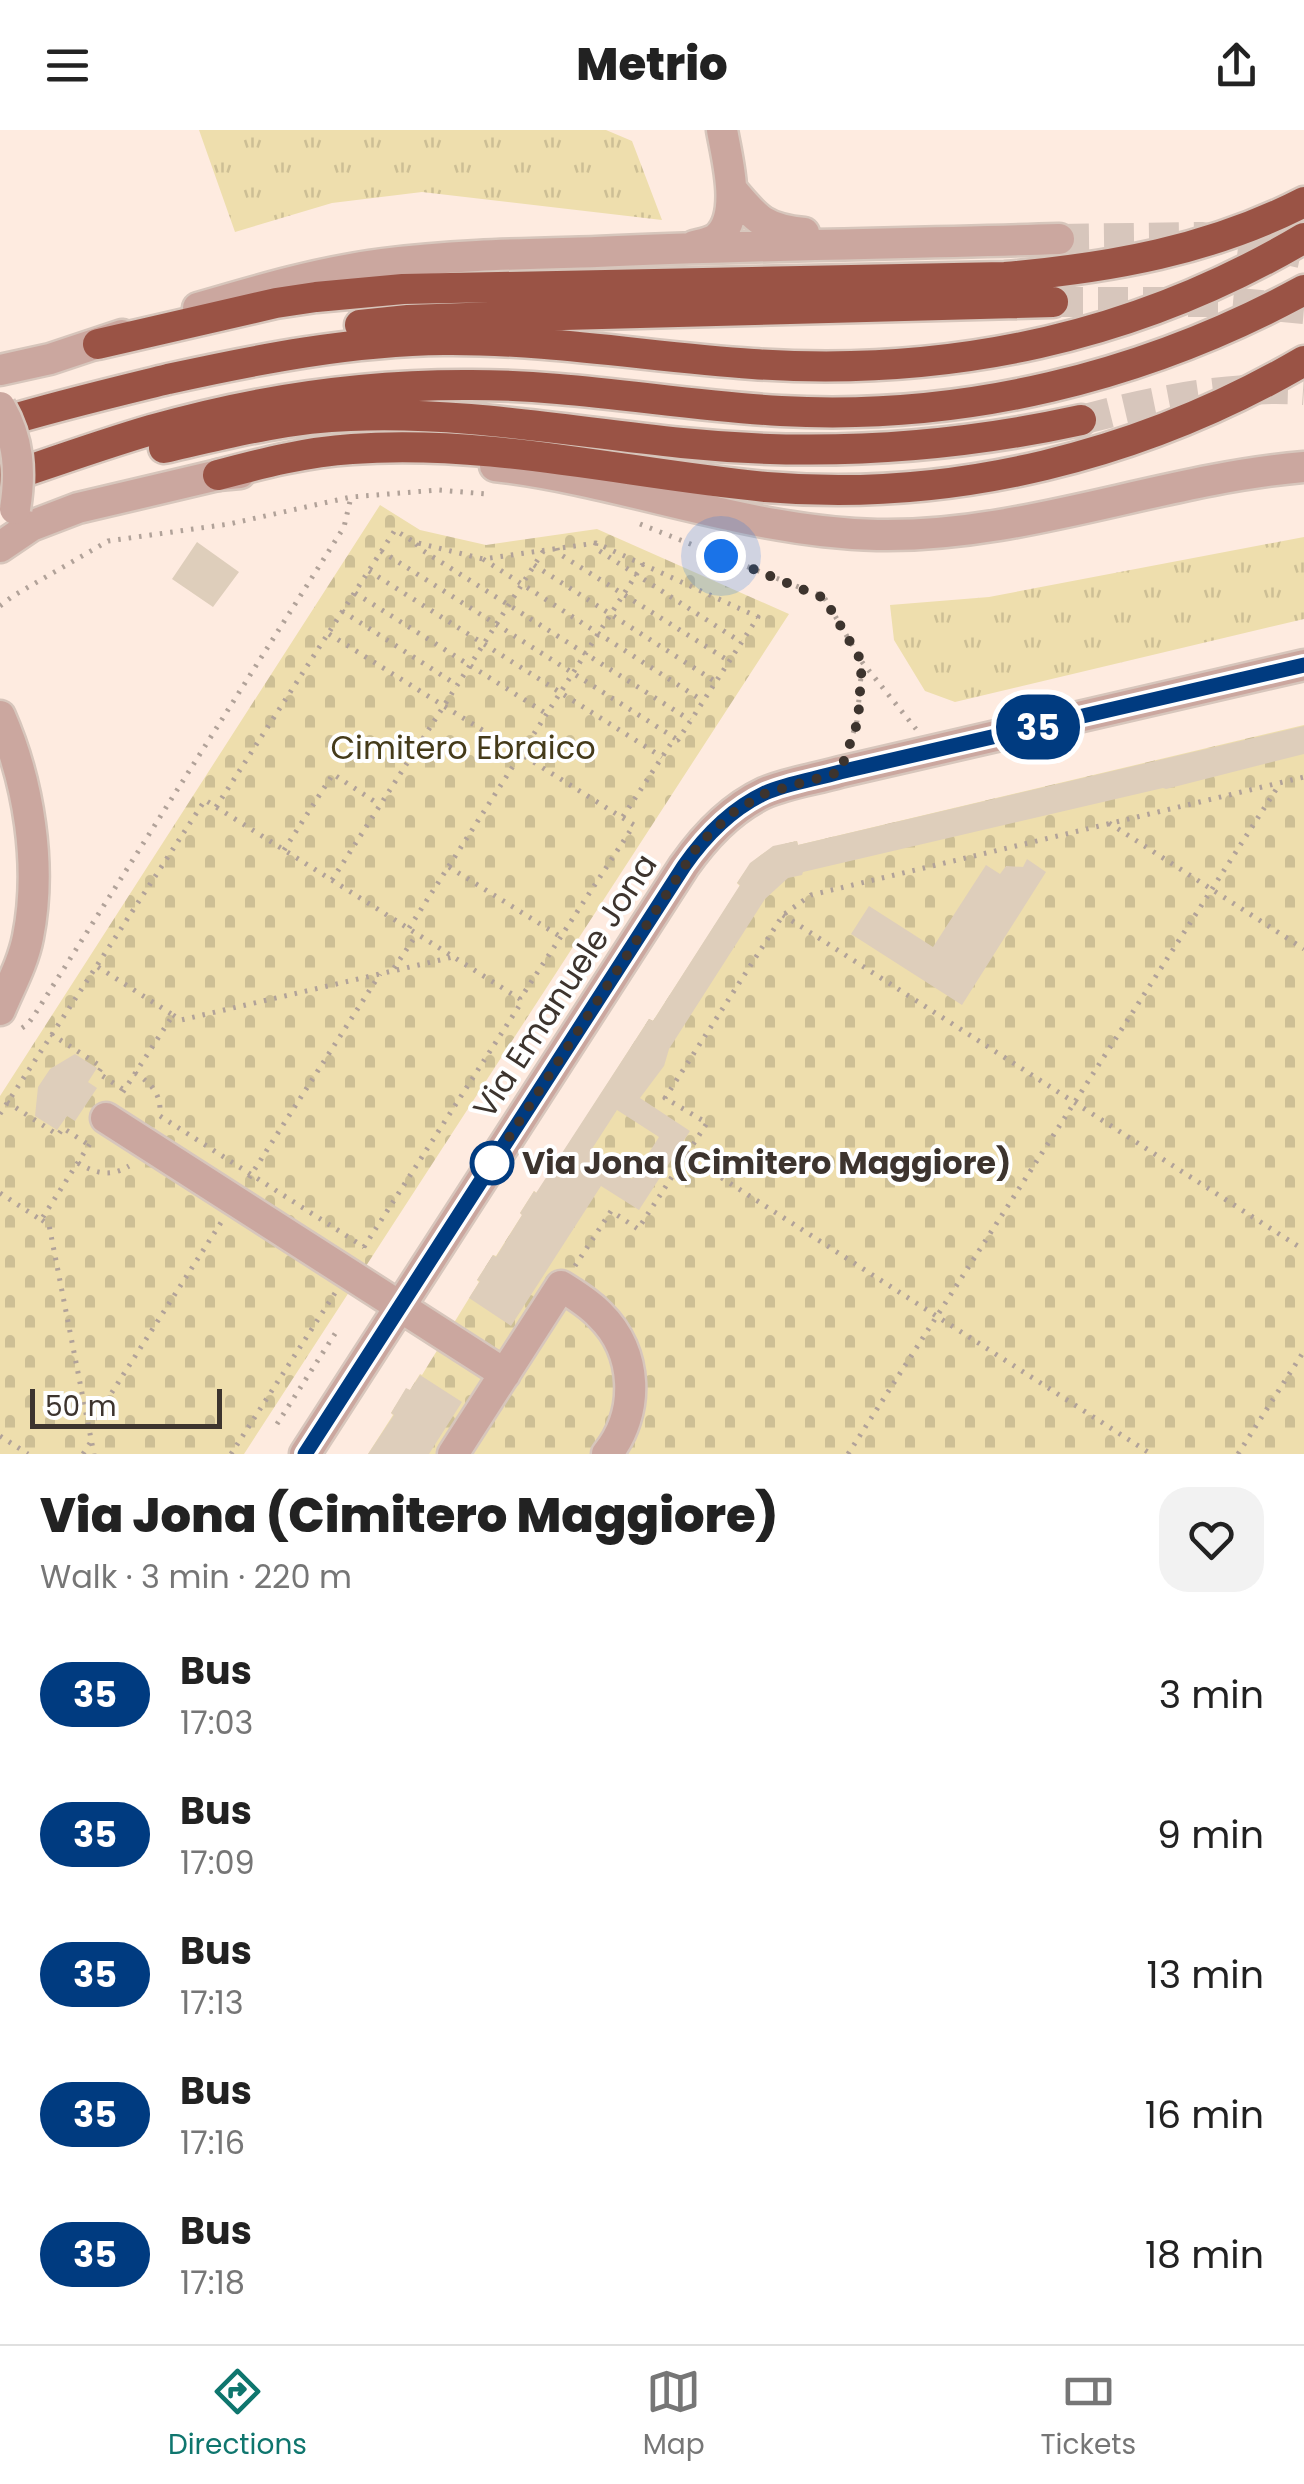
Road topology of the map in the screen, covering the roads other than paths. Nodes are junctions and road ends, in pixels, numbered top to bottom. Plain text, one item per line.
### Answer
1 (722, 130) edge
2 (733, 192) junction
3 (1304, 202) edge
4 (1304, 238) edge
5 (1059, 239) tunnel mouth
6 (917, 243) junction
7 (689, 248) junction
8 (1304, 290) edge
9 (1053, 302) tunnel mouth
10 (98, 344) junction
11 (1304, 361) edge
12 (0, 370) edge
13 (68, 402) junction
14 (0, 407) edge
15 (1081, 420) tunnel mouth
16 (0, 423) edge
17 (1304, 468) edge
18 (218, 475) junction
19 (5, 492) edge
20 (0, 545) edge
21 (1304, 665) edge
22 (0, 716) edge
23 (7, 1021) edge
24 (106, 1118) dead end
25 (399, 1306) junction
26 (505, 1374) junction
27 (616, 1451) edge
28 (305, 1454) edge
29 (453, 1454) edge

1 - 2 street
2 - 6 street
2 - 7 street
3 - 10 highway
4 - 13 highway
5 - 6 street
6 - 7 street
7 - 10 street
8 - 19 highway
9 - 13 highway
10 - 12 street
11 - 18 highway
13 - 16 highway
14 - 19 street, bridge
15 - 19 highway
17 - 18 street
18 - 20 street
19 - 20 street
21 - 25 street, Via Emanuele Jona
22 - 23 street
24 - 25 street
25 - 26 street
25 - 28 street, Via Emanuele Jona
26 - 27 street
26 - 29 street

